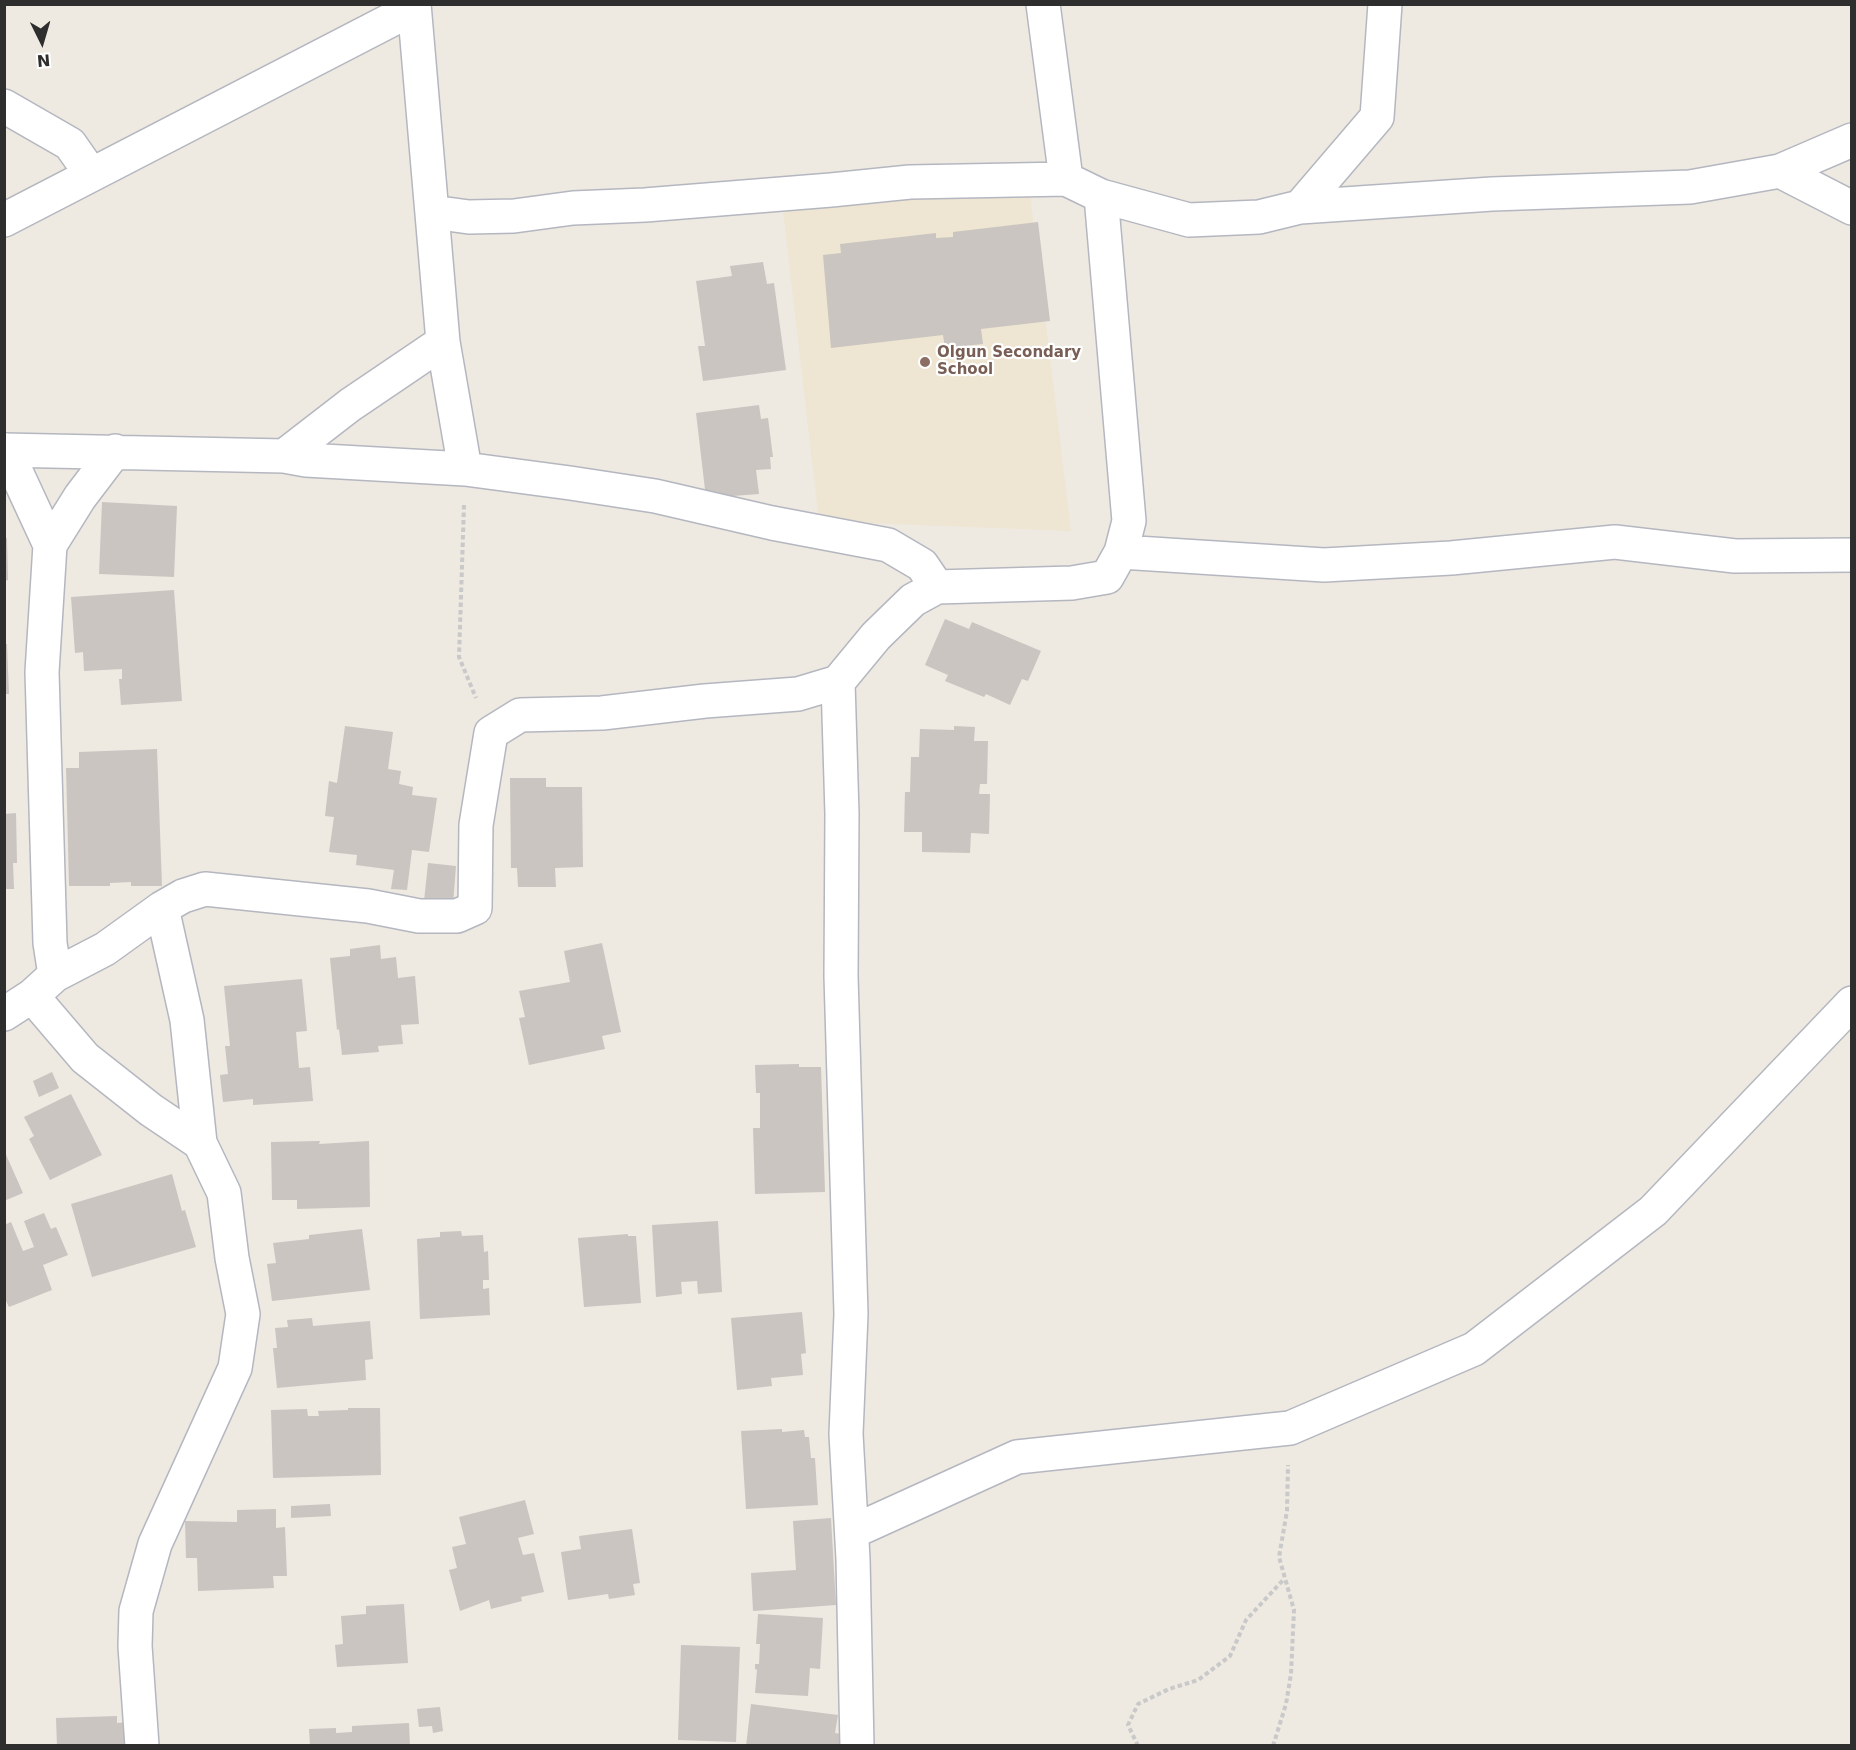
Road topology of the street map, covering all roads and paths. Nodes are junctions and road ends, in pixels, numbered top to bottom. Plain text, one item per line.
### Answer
1 (1043, 4) edge
2 (1385, 4) edge
3 (414, 6) edge
4 (4, 106) edge
5 (1851, 141) edge
6 (1780, 171) junction
7 (91, 174) junction
8 (1066, 179) junction
9 (1101, 196) junction
10 (1300, 207) junction
11 (1851, 208) edge
12 (432, 212) junction
13 (4, 220) edge
14 (443, 342) junction
15 (5, 450) edge
16 (115, 451) junction
17 (284, 456) junction
18 (465, 469) junction
19 (50, 545) junction
20 (1121, 552) junction
21 (1851, 555) edge
22 (937, 587) junction
23 (838, 682) junction
24 (491, 733) junction
25 (162, 908) junction
26 (43, 986) junction
27 (1851, 1003) edge
28 (4, 1014) edge
29 (200, 1143) junction
30 (1290, 1428) junction
31 (852, 1532) junction
32 (1284, 1579) junction
33 (142, 1746) edge
34 (857, 1746) edge
35 (1138, 1746) edge
36 (1273, 1746) edge

1 - 8 street
2 - 10 street
3 - 7 street
3 - 12 street
4 - 7 street
5 - 6 street
6 - 10 street
6 - 11 street
7 - 13 street
8 - 9 street
8 - 12 street
9 - 10 street
9 - 20 street
12 - 14 street
14 - 17 street
14 - 18 street
15 - 16 street
15 - 19 street
16 - 17 street
16 - 19 street
17 - 18 street
18 - 22 street
18 - 24 path
19 - 26 street
20 - 21 street
20 - 22 street
22 - 23 street
23 - 24 street
23 - 31 street
24 - 25 street
25 - 26 street
25 - 29 street
26 - 28 street
26 - 29 street
27 - 30 street
29 - 33 street
30 - 31 street
30 - 32 path
31 - 34 street
32 - 35 path
32 - 36 path

